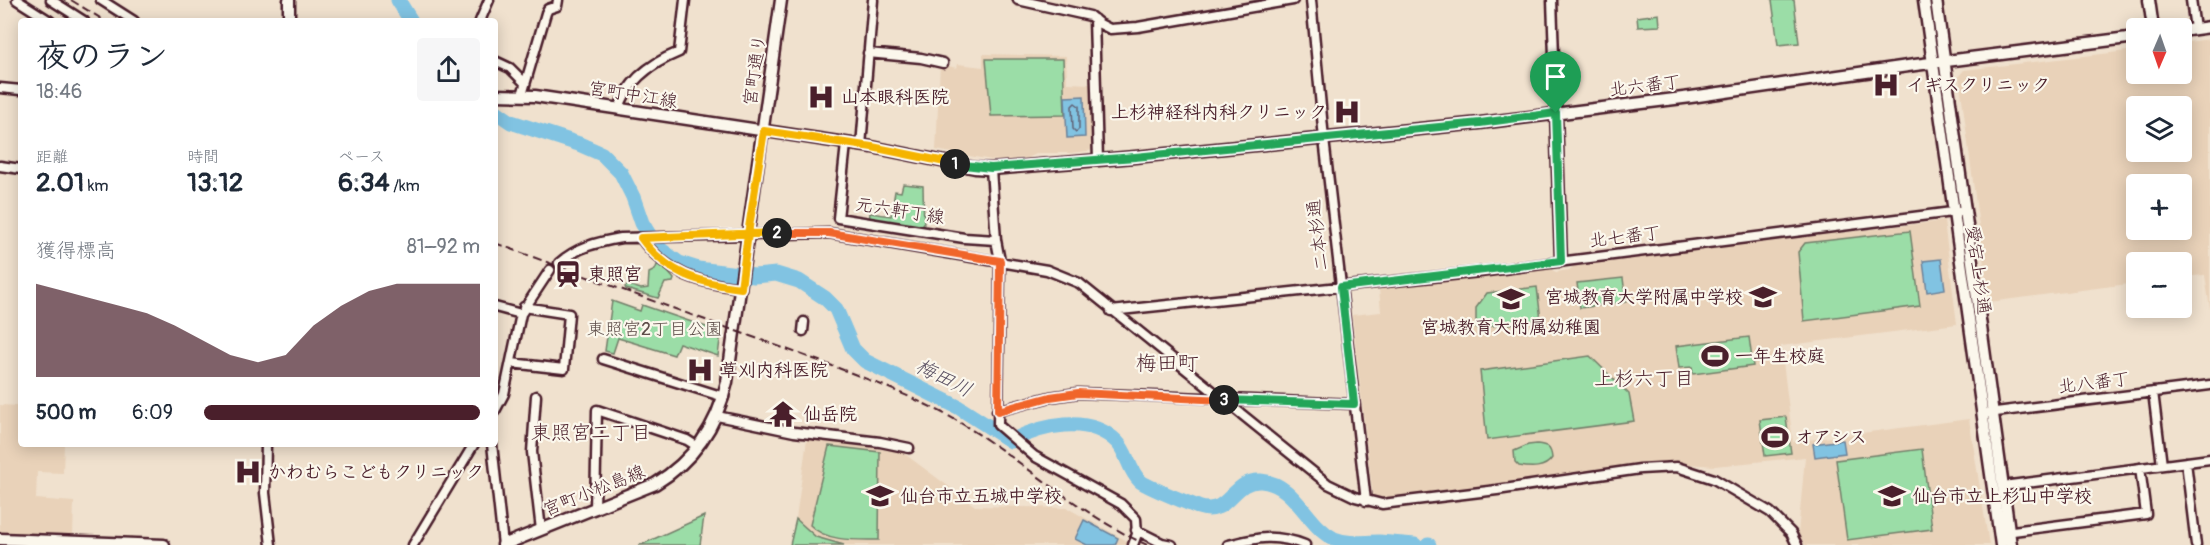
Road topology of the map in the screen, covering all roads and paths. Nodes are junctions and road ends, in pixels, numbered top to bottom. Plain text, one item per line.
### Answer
1 (17, 0) edge
2 (51, 0) edge
3 (101, 0) edge
4 (289, 0) edge
5 (489, 0) edge
6 (558, 0) edge
7 (685, 0) edge
8 (781, 0) edge
9 (873, 0) edge
10 (1018, 0) edge
11 (1293, 0) edge
12 (1311, 0) edge
13 (1552, 0) edge
14 (1924, 0) edge
15 (1936, 0) edge
16 (2150, 0) edge
17 (2191, 0) edge
18 (1048, 3) edge
19 (45, 18) edge
20 (79, 18) edge
21 (129, 18) edge
22 (289, 18) edge
23 (481, 18) edge
24 (2152, 18) edge
25 (1094, 19) junction
26 (2210, 27) edge
27 (2192, 29) edge
28 (2195, 29) junction
29 (2126, 38) edge
30 (868, 53) junction
31 (498, 62) edge
32 (1938, 62) junction
33 (943, 63) dead end
34 (524, 82) junction
35 (0, 88) edge
36 (18, 90) edge
37 (498, 95) edge
38 (522, 95) junction
39 (619, 110) junction
40 (1556, 113) junction
41 (764, 131) junction
42 (1324, 139) junction
43 (846, 144) junction
44 (861, 146) junction
45 (1098, 160) junction
46 (0, 166) edge
47 (991, 168) junction
48 (18, 169) edge
49 (1959, 211) junction
50 (748, 234) junction
51 (642, 238) junction
52 (996, 240) junction
53 (1000, 261) junction
54 (1561, 261) junction
55 (559, 263) dead end
56 (550, 270) dead end
57 (741, 287) junction
58 (1341, 287) junction
59 (498, 307) edge
60 (522, 311) junction
61 (1111, 311) junction
62 (603, 359) dead end
63 (511, 363) junction
64 (2210, 385) edge
65 (2153, 392) junction
66 (536, 396) dead end
67 (724, 397) junction
68 (1222, 400) junction
69 (1354, 404) junction
70 (498, 405) edge
71 (998, 411) junction
72 (1987, 413) junction
73 (717, 416) junction
74 (266, 447) edge
75 (472, 447) edge
76 (492, 447) edge
77 (698, 447) junction
78 (909, 448) dead end
79 (2210, 459) edge
80 (2186, 462) junction
81 (2162, 465) junction
82 (2140, 468) junction
83 (2003, 486) junction
84 (1366, 501) junction
85 (595, 509) junction
86 (542, 530) junction
87 (1136, 531) junction
88 (2004, 532) junction
89 (0, 539) edge
90 (164, 545) edge
91 (271, 545) edge
92 (413, 545) edge
93 (503, 545) edge
94 (1132, 545) edge
95 (1172, 545) edge
96 (1228, 545) edge
97 (1305, 545) edge
98 (1797, 545) edge
99 (2001, 545) edge
100 (2011, 545) edge
101 (2196, 545) edge

1 - 19 street
2 - 20 street
3 - 21 street
4 - 22 street
5 - 23 street
6 - 34 street
7 - 39 street
8 - 41 street, 宮町通り
9 - 30 street
10 - 18 street
11 - 25 street
12 - 42 street, 二本杉通
13 - 40 street
14 - 32 street, 愛宕上杉通
15 - 32 street, 愛宕上杉通
16 - 24 street
17 - 28 street
18 - 25 street
25 - 45 street
26 - 28 street
27 - 28 street
29 - 32 street, 北六番丁
30 - 33 street
30 - 44 street
31 - 34 street
32 - 40 street, 北六番丁
32 - 49 street, 愛宕上杉通
34 - 38 street
35 - 36 street
37 - 38 street, 宮町中江線
38 - 39 street, 宮町中江線
39 - 41 street, 宮町中江線
40 - 42 street, 北六番丁
40 - 54 street
41 - 43 street, 北六番丁
41 - 50 street, 宮町通り
42 - 45 street, 北六番丁
42 - 58 street, 二本杉通
43 - 44 street, 北六番丁
43 - 52 street, 元六軒丁線
44 - 47 street, 北六番丁
45 - 47 street, 北六番丁
46 - 48 street
47 - 52 street
49 - 54 street, 北七番丁
49 - 72 street, 愛宕上杉通
50 - 51 street
50 - 53 street
50 - 57 street, 宮町通り
51 - 55 street
51 - 57 street
52 - 53 street
53 - 61 street
53 - 71 street
54 - 58 street, 北七番丁
56 - 60 street
57 - 67 street, 宮町小松島線
58 - 61 street, 北七番丁
58 - 69 street, 二本杉通
59 - 60 street
60 - 63 street
60 - 63 street
61 - 68 street
62 - 67 street
63 - 70 street
64 - 65 street, 北八番丁
65 - 72 street, 北八番丁
65 - 81 street
66 - 86 street
67 - 73 street, 宮町小松島線
68 - 69 street
68 - 71 street
68 - 84 street
69 - 84 street, 二本杉通
71 - 87 street
72 - 83 street, 愛宕上杉通
72 - 88 street, 愛宕上杉通
73 - 77 street, 宮町小松島線
73 - 78 street
74 - 91 street
75 - 92 street
76 - 93 street
77 - 85 street, 宮町小松島線
77 - 85 street
79 - 80 street
80 - 81 street
80 - 101 street
81 - 82 street
82 - 83 street
82 - 88 street
83 - 88 street, 愛宕上杉通
84 - 98 street
85 - 86 street, 宮町小松島線
86 - 93 street, 宮町小松島線
87 - 94 street
87 - 95 street
88 - 99 street, 愛宕上杉通
88 - 100 street, 愛宕上杉通
89 - 90 street
96 - 97 street

